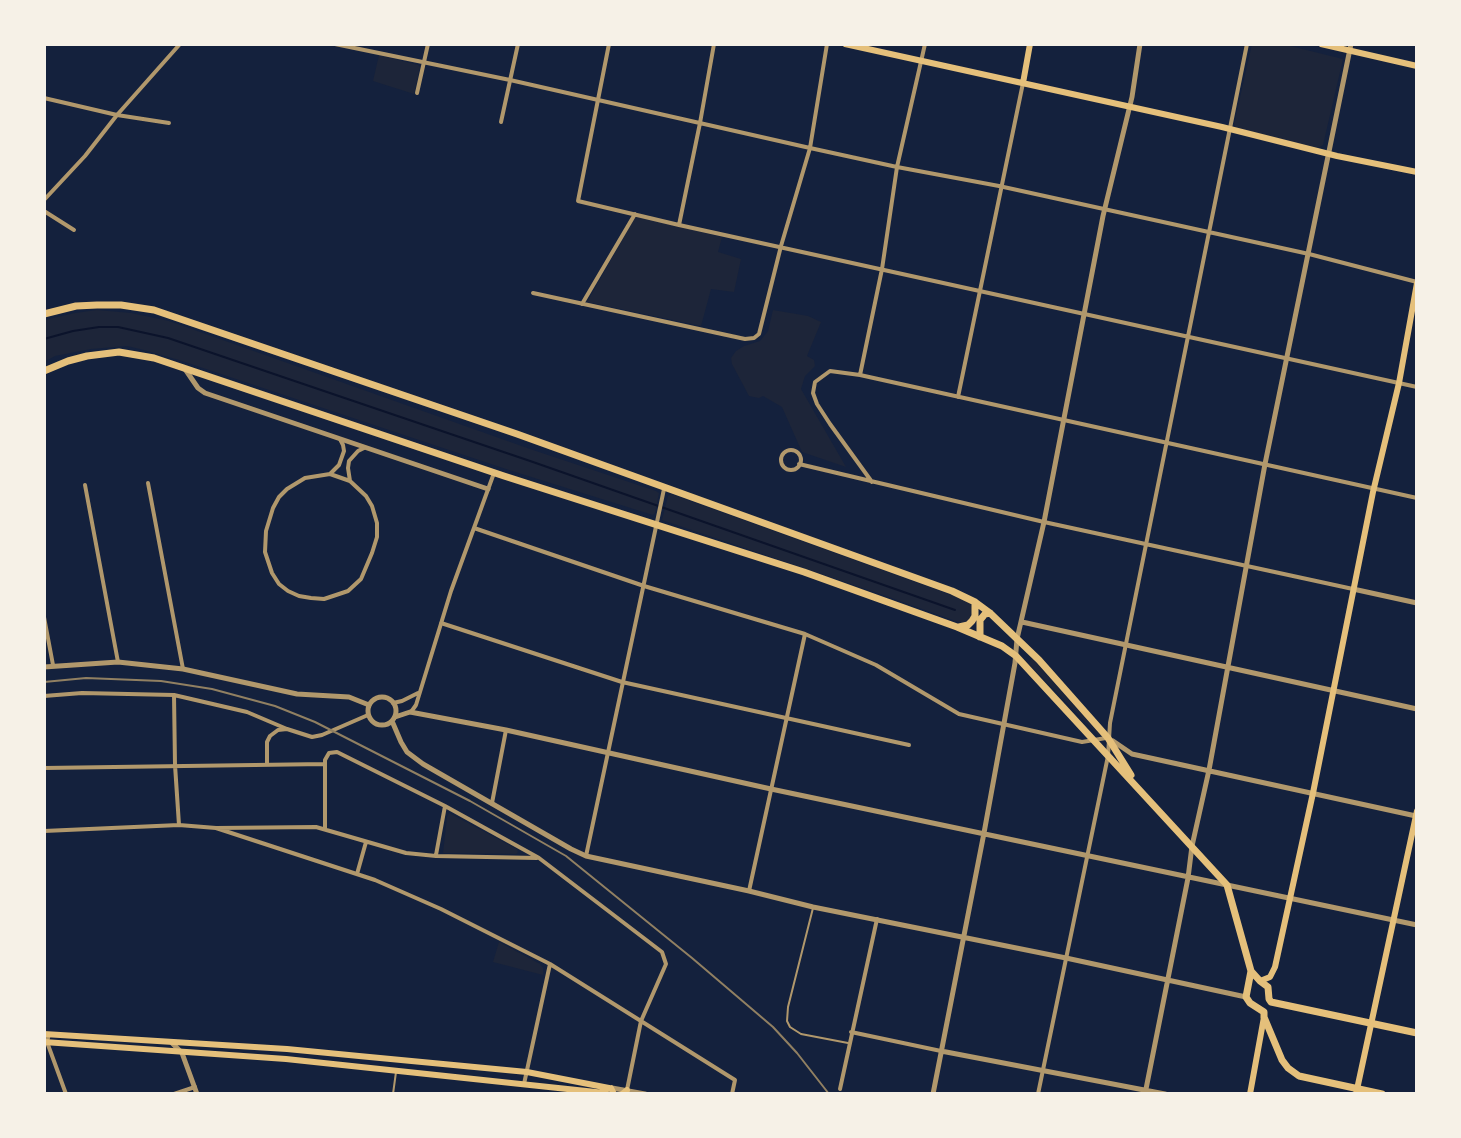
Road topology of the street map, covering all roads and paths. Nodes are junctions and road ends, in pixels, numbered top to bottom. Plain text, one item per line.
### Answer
1 (180, 44) edge
2 (335, 44) edge
3 (428, 44) edge
4 (518, 44) edge
5 (609, 44) edge
6 (714, 44) edge
7 (827, 44) edge
8 (845, 44) edge
9 (925, 44) edge
10 (1030, 44) edge
11 (1140, 44) edge
12 (1247, 44) edge
13 (1321, 44) edge
14 (1350, 47) edge
15 (423, 62) junction
16 (921, 62) junction
17 (1417, 66) edge
18 (510, 80) junction
19 (1023, 83) junction
20 (417, 93) dead end
21 (44, 98) edge
22 (599, 101) junction
23 (1129, 106) junction
24 (117, 115) junction
25 (501, 122) dead end
26 (169, 123) dead end
27 (700, 123) junction
28 (1230, 128) junction
29 (810, 148) junction
30 (1328, 153) junction
31 (897, 167) junction
32 (1417, 172) edge
33 (1000, 188) junction
34 (44, 200) edge
35 (1105, 209) junction
36 (44, 211) edge
37 (635, 214) junction
38 (679, 225) junction
39 (74, 230) dead end
40 (1210, 233) junction
41 (781, 246) junction
42 (1309, 254) junction
43 (882, 269) junction
44 (1417, 282) edge
45 (980, 290) junction
46 (533, 293) dead end
47 (582, 304) junction
48 (44, 314) edge
49 (1084, 314) junction
50 (1187, 337) junction
51 (1287, 358) junction
52 (184, 368) junction
53 (44, 371) edge
54 (860, 375) junction
55 (1399, 383) junction
56 (1417, 387) edge
57 (958, 397) junction
58 (1063, 421) junction
59 (340, 439) junction
60 (1167, 443) junction
61 (364, 448) junction
62 (799, 464) junction
63 (1265, 464) junction
64 (494, 473) junction
65 (330, 474) junction
66 (350, 481) junction
67 (872, 482) junction
68 (148, 483) dead end
69 (85, 485) dead end
70 (488, 489) junction
71 (1374, 489) junction
72 (663, 493) junction
73 (1417, 498) edge
74 (657, 522) junction
75 (1044, 522) junction
76 (474, 528) junction
77 (1146, 544) junction
78 (1247, 566) junction
79 (644, 586) junction
80 (1353, 589) junction
81 (975, 602) junction
82 (1417, 603) edge
83 (990, 613) junction
84 (44, 617) edge
85 (1022, 622) junction
86 (441, 623) junction
87 (957, 627) junction
88 (805, 634) junction
89 (980, 637) junction
90 (1017, 639) junction
91 (1125, 645) junction
92 (1016, 656) junction
93 (118, 662) junction
94 (53, 665) junction
95 (44, 667) edge
96 (1227, 667) junction
97 (183, 669) junction
98 (622, 682) junction
99 (1333, 690) junction
100 (420, 692) junction
101 (174, 695) junction
102 (44, 696) edge
103 (393, 703) junction
104 (369, 705) junction
105 (1417, 709) edge
106 (410, 712) junction
107 (368, 715) junction
108 (787, 718) junction
109 (394, 719) junction
110 (1003, 725) junction
111 (287, 729) junction
112 (506, 730) junction
113 (1108, 738) junction
114 (1094, 741) junction
115 (909, 745) dead end
116 (608, 752) junction
117 (1108, 756) junction
118 (267, 764) junction
119 (325, 764) junction
120 (175, 765) junction
121 (44, 768) edge
122 (1209, 770) junction
123 (771, 789) junction
124 (1140, 789) junction
125 (1313, 793) junction
126 (492, 803) junction
127 (445, 806) junction
128 (1417, 814) edge
129 (179, 825) junction
130 (216, 828) junction
131 (325, 829) junction
132 (44, 831) edge
133 (984, 833) junction
134 (366, 842) junction
135 (1192, 846) junction
136 (1087, 855) junction
137 (436, 856) junction
138 (586, 856) junction
139 (539, 858) junction
140 (357, 874) junction
141 (1188, 878) junction
142 (1227, 885) junction
143 (749, 891) junction
144 (1290, 899) junction
145 (813, 907) junction
146 (877, 919) junction
147 (1393, 920) junction
148 (1417, 925) edge
149 (963, 938) junction
150 (1066, 958) junction
151 (550, 964) junction
152 (1251, 971) junction
153 (1168, 979) junction
154 (1260, 981) junction
155 (1249, 986) junction
156 (1246, 997) junction
157 (1264, 1017) junction
158 (641, 1021) junction
159 (1370, 1023) junction
160 (851, 1032) junction
161 (1417, 1033) edge
162 (46, 1038) edge
163 (171, 1042) junction
164 (848, 1043) junction
165 (287, 1049) junction
166 (941, 1051) junction
167 (182, 1053) junction
168 (286, 1059) junction
169 (1043, 1070) junction
170 (396, 1071) junction
171 (527, 1072) junction
172 (524, 1084) junction
173 (840, 1089) dead end
174 (196, 1090) edge
175 (609, 1091) edge
176 (1357, 1091) edge
177 (624, 1092) edge
178 (1145, 1092) edge
179 (66, 1094) edge
180 (174, 1094) edge
181 (393, 1094) edge
182 (645, 1094) edge
183 (732, 1094) edge
184 (933, 1094) edge
185 (1038, 1094) edge
186 (1165, 1094) edge
187 (1250, 1094) edge
188 (1382, 1094) edge

1 - 24 street
2 - 15 street
3 - 15 street
4 - 18 street
5 - 22 street
6 - 27 street
7 - 29 street
8 - 16 main road
9 - 16 street
10 - 19 main road
11 - 23 street
12 - 28 street
13 - 14 main road
14 - 17 main road
14 - 30 street
15 - 18 street
15 - 20 street
16 - 19 main road
16 - 31 street
18 - 22 street
18 - 25 street
19 - 23 main road
19 - 33 street
21 - 24 street
22 - 27 street
22 - 37 street
23 - 28 main road
23 - 35 street
24 - 26 street
24 - 34 street
27 - 29 street
27 - 38 street
28 - 30 main road
28 - 40 street
29 - 31 street
29 - 41 street
30 - 32 main road
30 - 42 street
31 - 33 street
31 - 43 street
33 - 35 street
33 - 45 street
35 - 40 street
35 - 49 street
36 - 39 street
37 - 38 street
37 - 47 street
38 - 41 street
40 - 42 street
40 - 50 street
41 - 43 street
41 - 47 street
42 - 44 street
42 - 51 street
43 - 45 street
43 - 54 street
44 - 55 main road
45 - 49 street
45 - 57 street
46 - 47 street
48 - 72 main road
49 - 50 street
49 - 58 street
50 - 51 street
50 - 60 street
51 - 55 street
51 - 63 street
52 - 53 main road
52 - 59 street
52 - 64 main road
54 - 57 street
54 - 67 street
55 - 56 street
55 - 71 main road
57 - 58 street
58 - 60 street
58 - 75 street
59 - 61 street
59 - 65 street
60 - 63 street
60 - 77 street
61 - 66 street
61 - 70 street
62 - 62 street
62 - 67 street
63 - 71 street
63 - 78 street
64 - 70 street
64 - 74 main road
65 - 66 street
65 - 66 street
67 - 75 street
68 - 97 street
69 - 93 street
70 - 76 street
71 - 73 street
71 - 80 main road
72 - 74 street
72 - 81 main road
74 - 79 street
74 - 87 main road
75 - 77 street
75 - 85 street
76 - 79 street
76 - 86 street
77 - 78 street
77 - 91 street
78 - 80 street
78 - 96 street
79 - 88 street
79 - 98 street
80 - 82 street
80 - 99 main road
81 - 83 main road
81 - 87 main road
83 - 89 main road
83 - 90 main road
84 - 94 street
85 - 90 street
85 - 91 street
86 - 98 street
86 - 100 street
87 - 89 main road
88 - 108 street
88 - 110 street
89 - 92 main road
90 - 92 street
90 - 113 main road
91 - 96 street
91 - 113 street
92 - 110 street
92 - 114 main road
93 - 94 street
93 - 97 street
94 - 95 street
96 - 99 street
96 - 122 street
97 - 104 street
98 - 108 street
98 - 116 street
99 - 105 street
99 - 125 main road
100 - 103 street
100 - 106 street
101 - 102 street
101 - 111 street
101 - 120 street
103 - 104 street
103 - 109 street
104 - 107 street
106 - 109 street
106 - 112 street
107 - 109 street
107 - 111 street
108 - 115 street
108 - 123 street
109 - 126 street
110 - 114 street
110 - 133 street
111 - 118 street
112 - 116 street
112 - 126 street
113 - 114 street
113 - 117 street
113 - 122 street
113 - 124 main road
114 - 117 main road
116 - 123 street
116 - 138 street
117 - 124 main road
117 - 136 street
118 - 119 street
118 - 120 street
119 - 127 street
119 - 131 street
120 - 121 street
120 - 129 street
122 - 125 street
122 - 135 street
123 - 133 street
123 - 143 street
124 - 135 main road
125 - 128 street
125 - 144 main road
126 - 138 street
127 - 137 street
127 - 139 street
128 - 147 main road
129 - 130 street
129 - 132 street
130 - 131 street
130 - 140 street
131 - 134 street
133 - 136 street
133 - 149 street
134 - 137 street
134 - 140 street
135 - 141 street
135 - 142 main road
136 - 141 street
136 - 150 street
137 - 139 street
138 - 143 street
139 - 158 street
140 - 151 street
141 - 142 street
141 - 153 street
142 - 144 street
142 - 152 main road
143 - 145 street
144 - 147 street
144 - 154 main road
145 - 146 street
145 - 164 lane
146 - 149 street
146 - 160 street
147 - 148 street
147 - 159 main road
149 - 150 street
149 - 166 street
150 - 153 street
150 - 169 street
151 - 158 street
151 - 171 street
152 - 154 main road
152 - 155 main road
153 - 156 street
153 - 178 street
154 - 155 main road
154 - 159 main road
155 - 156 main road
156 - 157 main road
157 - 176 main road
157 - 187 main road
158 - 177 street
158 - 183 street
159 - 161 main road
159 - 176 main road
160 - 164 street
160 - 166 street
162 - 163 main road
162 - 167 main road
162 - 179 street
163 - 165 main road
163 - 167 street
164 - 173 street
165 - 168 main road
165 - 171 main road
166 - 169 street
166 - 184 street
167 - 168 main road
167 - 174 street
168 - 170 main road
169 - 178 street
169 - 185 street
170 - 172 main road
170 - 181 lane
171 - 172 street
171 - 175 main road
172 - 175 main road
174 - 180 street
175 - 177 street
176 - 188 main road
177 - 182 street
178 - 186 street

